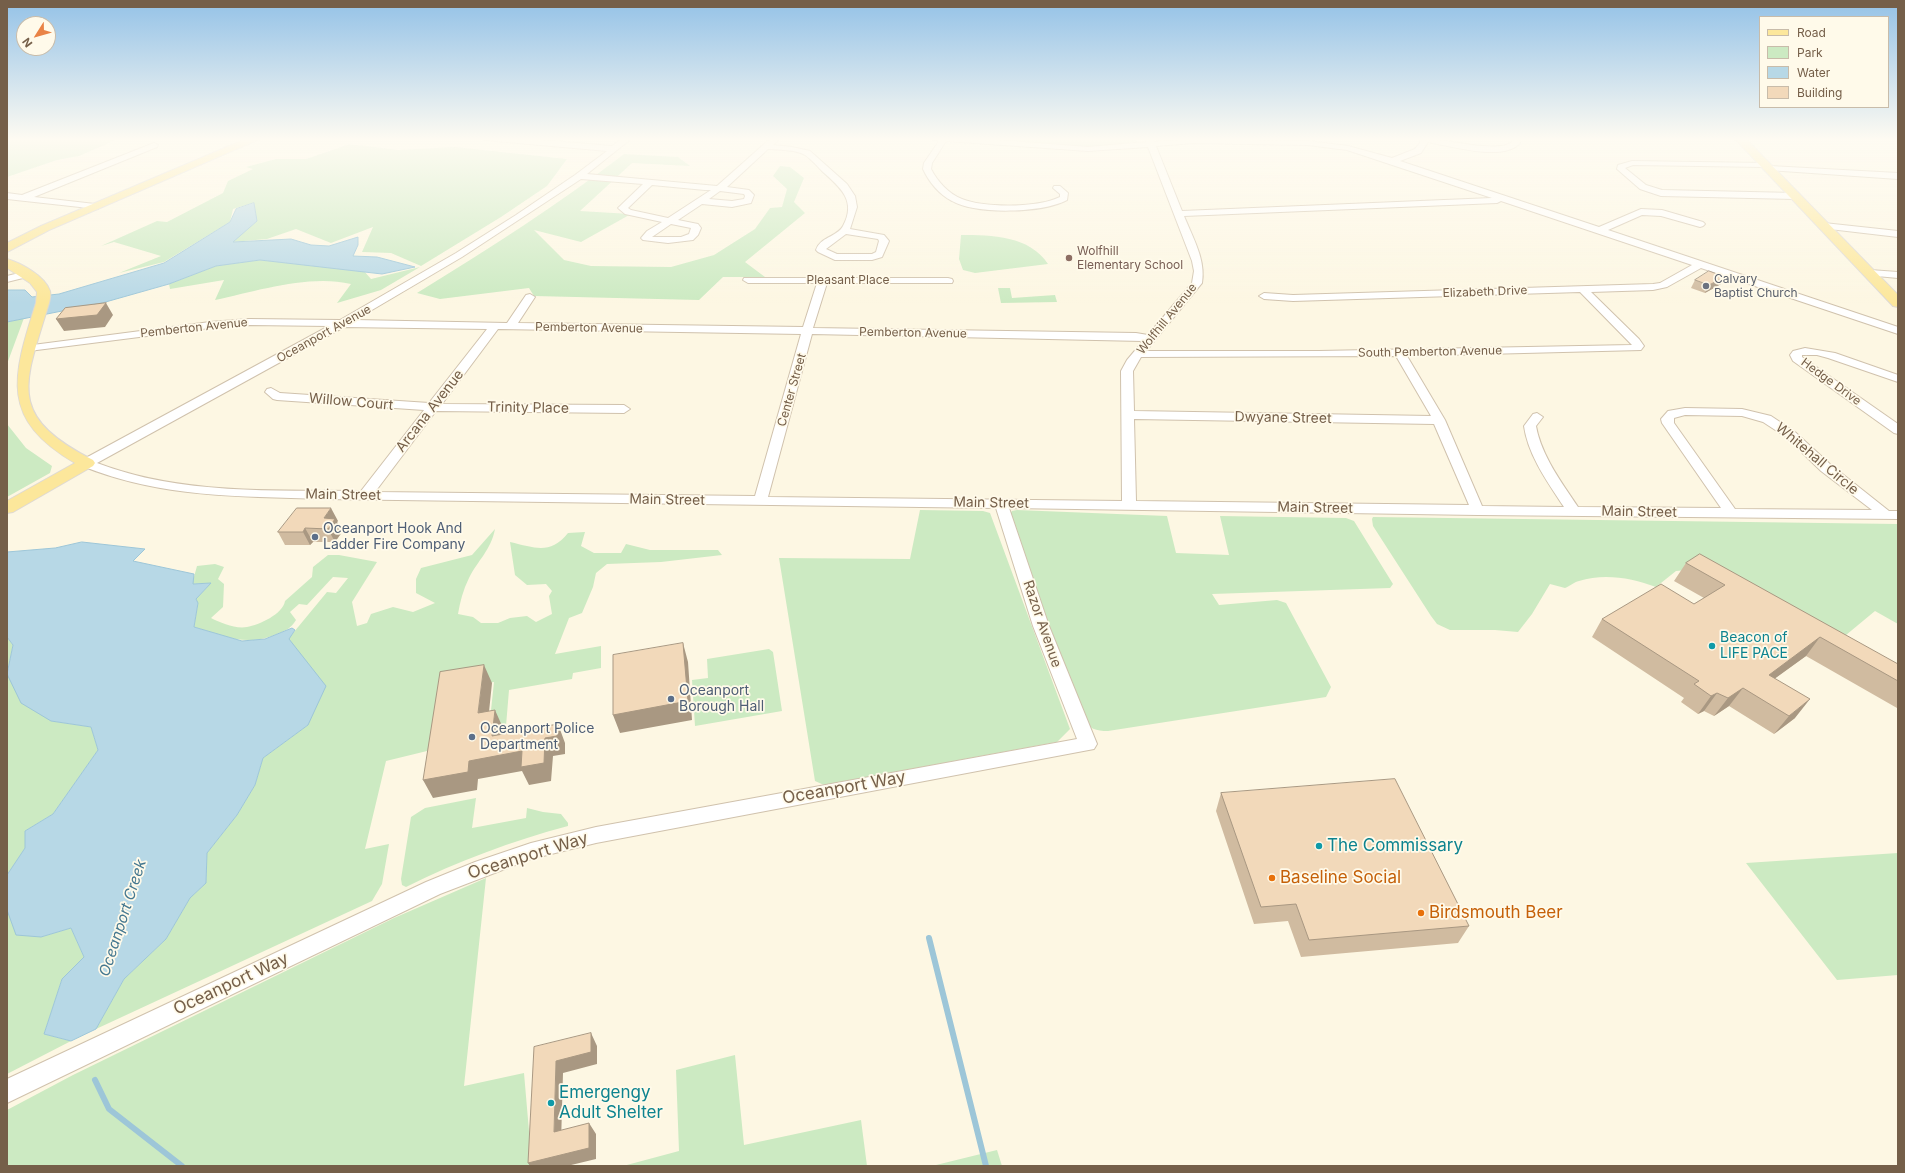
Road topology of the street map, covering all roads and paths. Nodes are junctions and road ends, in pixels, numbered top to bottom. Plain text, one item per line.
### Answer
1 (36, 193) edge
2 (123, 193) edge
3 (129, 193) edge
4 (555, 193) edge
5 (638, 193) edge
6 (713, 193) edge
7 (748, 193) edge
8 (849, 193) edge
9 (948, 193) edge
10 (1064, 193) edge
11 (1170, 193) edge
12 (1487, 193) edge
13 (1660, 193) edge
14 (1792, 193) edge
15 (120, 195) junction
16 (7, 196) edge
17 (1795, 196) junction
18 (23, 198) junction
19 (1506, 199) junction
20 (702, 200) junction
21 (95, 207) junction
22 (1178, 214) junction
23 (1700, 224) dead end
24 (1824, 226) junction
25 (1601, 230) junction
26 (844, 231) junction
27 (1898, 234) edge
28 (8, 247) edge
29 (7, 263) edge
30 (1701, 264) junction
31 (1870, 273) junction
32 (27, 274) junction
33 (1898, 275) edge
34 (7, 279) edge
35 (748, 280) dead end
36 (823, 280) junction
37 (948, 281) dead end
38 (1582, 289) junction
39 (1264, 296) dead end
40 (530, 297) dead end
41 (1898, 302) edge
42 (342, 324) junction
43 (495, 326) junction
44 (510, 327) junction
45 (808, 331) junction
46 (1898, 331) edge
47 (1151, 339) junction
48 (29, 348) junction
49 (1400, 353) junction
50 (1139, 354) junction
51 (1898, 379) edge
52 (271, 392) dead end
53 (433, 407) junction
54 (624, 410) dead end
55 (1127, 415) junction
56 (1537, 417) dead end
57 (1439, 420) junction
58 (1898, 430) edge
59 (87, 463) junction
60 (365, 495) junction
61 (760, 501) junction
62 (1001, 503) junction
63 (1129, 506) junction
64 (7, 508) edge
65 (1478, 511) junction
66 (1574, 511) junction
67 (1731, 514) junction
68 (1892, 515) edge
69 (1088, 744) joint
70 (7, 1091) edge

1 - 18 street
2 - 15 main road
3 - 15 main road
4 - 42 street, Oceanport Avenue
5 - 20 street
6 - 20 street
7 - 20 street
8 - 26 street
9 - 10 street
11 - 22 street, Wolfhill Avenue
12 - 19 street
13 - 17 street
14 - 17 main road
15 - 21 main road
16 - 18 street
17 - 24 main road
18 - 21 street
19 - 22 street
19 - 25 street
21 - 28 main road
22 - 47 street, Wolfhill Avenue
23 - 25 street
24 - 27 street
24 - 31 main road
25 - 30 street
26 - 26 street
29 - 32 main road
30 - 38 street, Elizabeth Drive
30 - 46 street
31 - 33 street
31 - 41 main road
32 - 34 street
32 - 48 main road
35 - 36 street, Pleasant Place
36 - 37 street, Pleasant Place
36 - 45 street, Center Street
38 - 39 street, Elizabeth Drive
38 - 49 street, South Pemberton Avenue
40 - 44 street
42 - 43 street, Pemberton Avenue
42 - 48 street, Pemberton Avenue
42 - 59 street, Oceanport Avenue
43 - 44 street, Pemberton Avenue
43 - 53 street, Arcana Avenue
44 - 45 street, Pemberton Avenue
45 - 47 street, Pemberton Avenue
45 - 61 street, Center Street
47 - 50 street, Wolfhill Avenue
48 - 59 main road
49 - 50 street, South Pemberton Avenue
49 - 57 street
50 - 55 street, Wolfhill Avenue
51 - 58 street, Hedge Drive
52 - 53 street, Willow Court
53 - 54 street, Trinity Place
53 - 60 street, Arcana Avenue
55 - 57 street, Dwyane Street
55 - 63 street, Wolfhill Avenue
56 - 66 street
57 - 65 street
59 - 60 street, Main Street
59 - 64 main road, Oceanport Avenue
60 - 61 street, Main Street
61 - 62 street, Main Street
62 - 63 street, Main Street
62 - 69 street, Razor Avenue
63 - 65 street, Main Street
65 - 66 street, Main Street
66 - 67 street, Main Street
67 - 68 street, Main Street
67 - 68 street, Whitehall Circle
69 - 70 street, Oceanport Way

